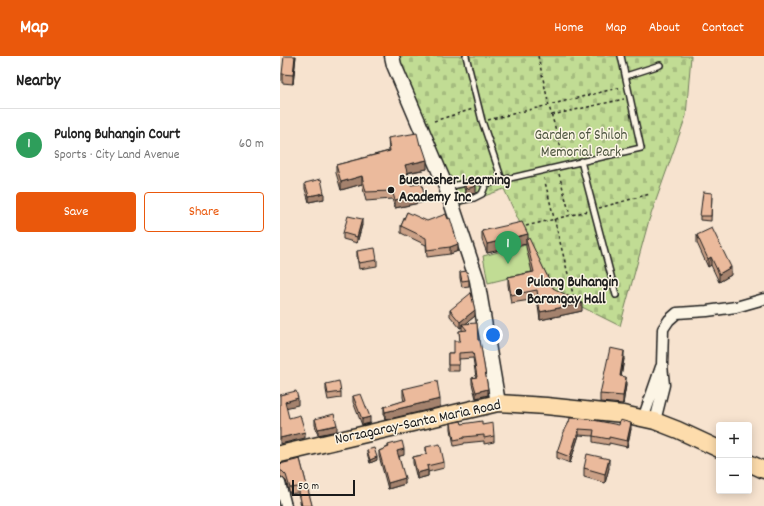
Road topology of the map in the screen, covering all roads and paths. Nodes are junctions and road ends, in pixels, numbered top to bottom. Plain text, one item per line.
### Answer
1 (392, 56) edge
2 (466, 56) edge
3 (538, 56) edge
4 (621, 56) edge
5 (660, 65) dead end
6 (626, 76) junction
7 (628, 86) junction
8 (630, 98) junction
9 (549, 106) junction
10 (479, 107) junction
11 (552, 115) junction
12 (434, 121) dead end
13 (482, 121) junction
14 (581, 161) junction
15 (565, 164) junction
16 (556, 167) junction
17 (542, 170) junction
18 (502, 180) junction
19 (486, 184) junction
20 (446, 187) junction
21 (650, 194) dead end
22 (452, 202) junction
23 (594, 209) junction
24 (570, 215) junction
25 (554, 218) junction
26 (526, 226) edge
27 (616, 295) dead end
28 (574, 298) edge
29 (764, 298) edge
30 (498, 402) junction
31 (649, 420) junction
32 (716, 448) edge
33 (280, 454) edge
34 (752, 464) edge
35 (764, 470) edge
36 (280, 483) edge
37 (286, 506) edge

1 - 20 street
2 - 10 lane
3 - 9 path
4 - 6 lane
5 - 6 lane
6 - 7 lane
7 - 8 lane
7 - 9 path
8 - 11 path
8 - 14 lane
9 - 11 path
9 - 13 path
10 - 12 path
10 - 13 lane
11 - 15 path
13 - 18 lane
14 - 15 lane
14 - 23 lane
15 - 16 lane
16 - 17 lane
16 - 24 path
17 - 18 lane
17 - 25 path
18 - 19 lane
19 - 20 lane
19 - 22 lane
20 - 22 street
21 - 23 path
22 - 30 street
23 - 24 path
23 - 27 lane
24 - 25 path
25 - 26 path
25 - 28 path
29 - 31 street
30 - 31 main road, Norzagaray-Santa Maria Road
30 - 33 main road, Norzagaray-Santa Maria Road
31 - 32 main road, Norzagaray-Santa Maria Road
34 - 35 main road
36 - 37 street

